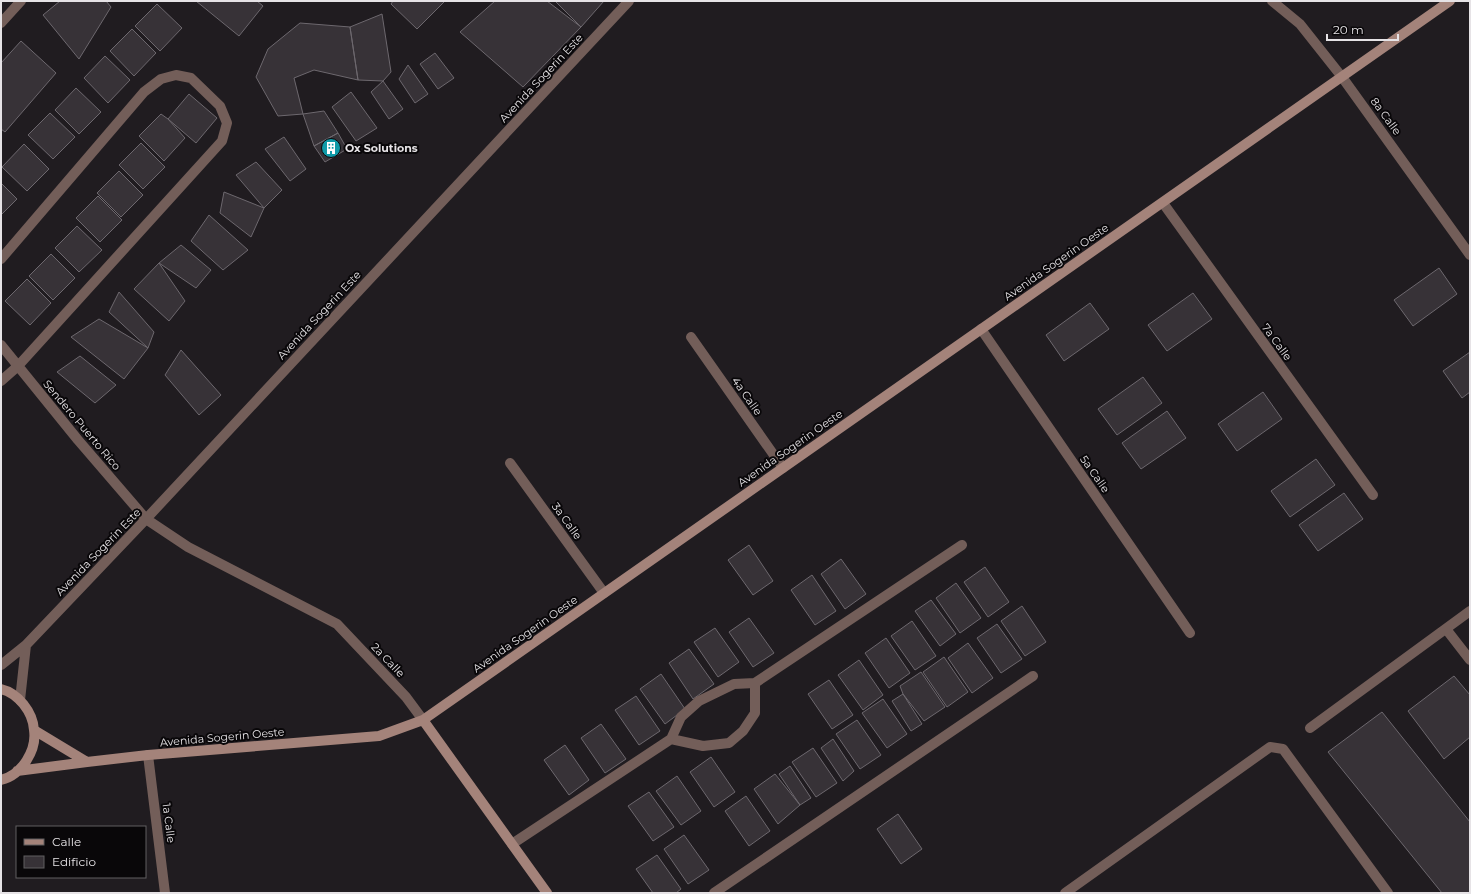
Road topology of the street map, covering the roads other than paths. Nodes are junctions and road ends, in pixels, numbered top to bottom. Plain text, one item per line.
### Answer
1 (21, 1) edge
2 (629, 1) edge
3 (1272, 1) edge
4 (1450, 1) edge
5 (1, 23) edge
6 (1342, 77) junction
7 (1162, 203) junction
8 (1470, 255) edge
9 (1, 259) edge
10 (981, 329) junction
11 (691, 337) dead end
12 (1, 345) edge
13 (18, 366) junction
14 (1, 381) edge
15 (510, 463) dead end
16 (783, 468) junction
17 (1373, 495) dead end
18 (146, 519) junction
19 (962, 545) dead end
20 (604, 593) junction
21 (1470, 611) edge
22 (1446, 629) junction
23 (1190, 633) dead end
24 (26, 645) junction
25 (1470, 660) edge
26 (1, 665) edge
27 (1033, 676) dead end
28 (755, 683) junction
29 (1, 689) edge
30 (20, 700) junction
31 (423, 720) junction
32 (1310, 728) dead end
33 (34, 730) junction
34 (671, 739) junction
35 (148, 755) junction
36 (86, 762) junction
37 (17, 771) junction
38 (1, 780) edge
39 (512, 844) junction
40 (545, 892) edge
41 (165, 893) edge
42 (714, 893) edge
43 (1065, 893) edge
44 (1388, 893) edge

1 - 5 street
2 - 18 street, Avenida Sogerin Este
3 - 6 street, 8a Calle
4 - 6 street, Avenida Sogerin Oeste
6 - 7 street, Avenida Sogerin Oeste
6 - 8 street, 8a Calle
7 - 10 street, Avenida Sogerin Oeste
7 - 17 street, 7a Calle
9 - 13 street
10 - 16 street, Avenida Sogerin Oeste
10 - 23 street, 5a Calle
11 - 16 street, 4a Calle
12 - 13 street, Sendero Puerto Rico
13 - 14 street
13 - 18 street, Sendero Puerto Rico
15 - 20 street, 3a Calle
16 - 20 street, Avenida Sogerin Oeste
18 - 24 street, Avenida Sogerin Este
18 - 31 street, 2a Calle
19 - 28 street
20 - 31 street, Avenida Sogerin Oeste
21 - 22 street
22 - 25 street
22 - 32 street
24 - 26 street, Avenida Sogerin Este
24 - 30 street
27 - 42 street
28 - 34 street
28 - 34 street
29 - 30 street
30 - 33 street
31 - 35 street, Avenida Sogerin Oeste
31 - 39 street, 2a Calle
33 - 36 street
33 - 37 street
34 - 39 street
35 - 36 street, Avenida Sogerin Oeste
35 - 41 street, 1a Calle
36 - 37 street, Avenida Sogerin Oeste
37 - 38 street
39 - 40 street, 2a Calle
43 - 44 street

